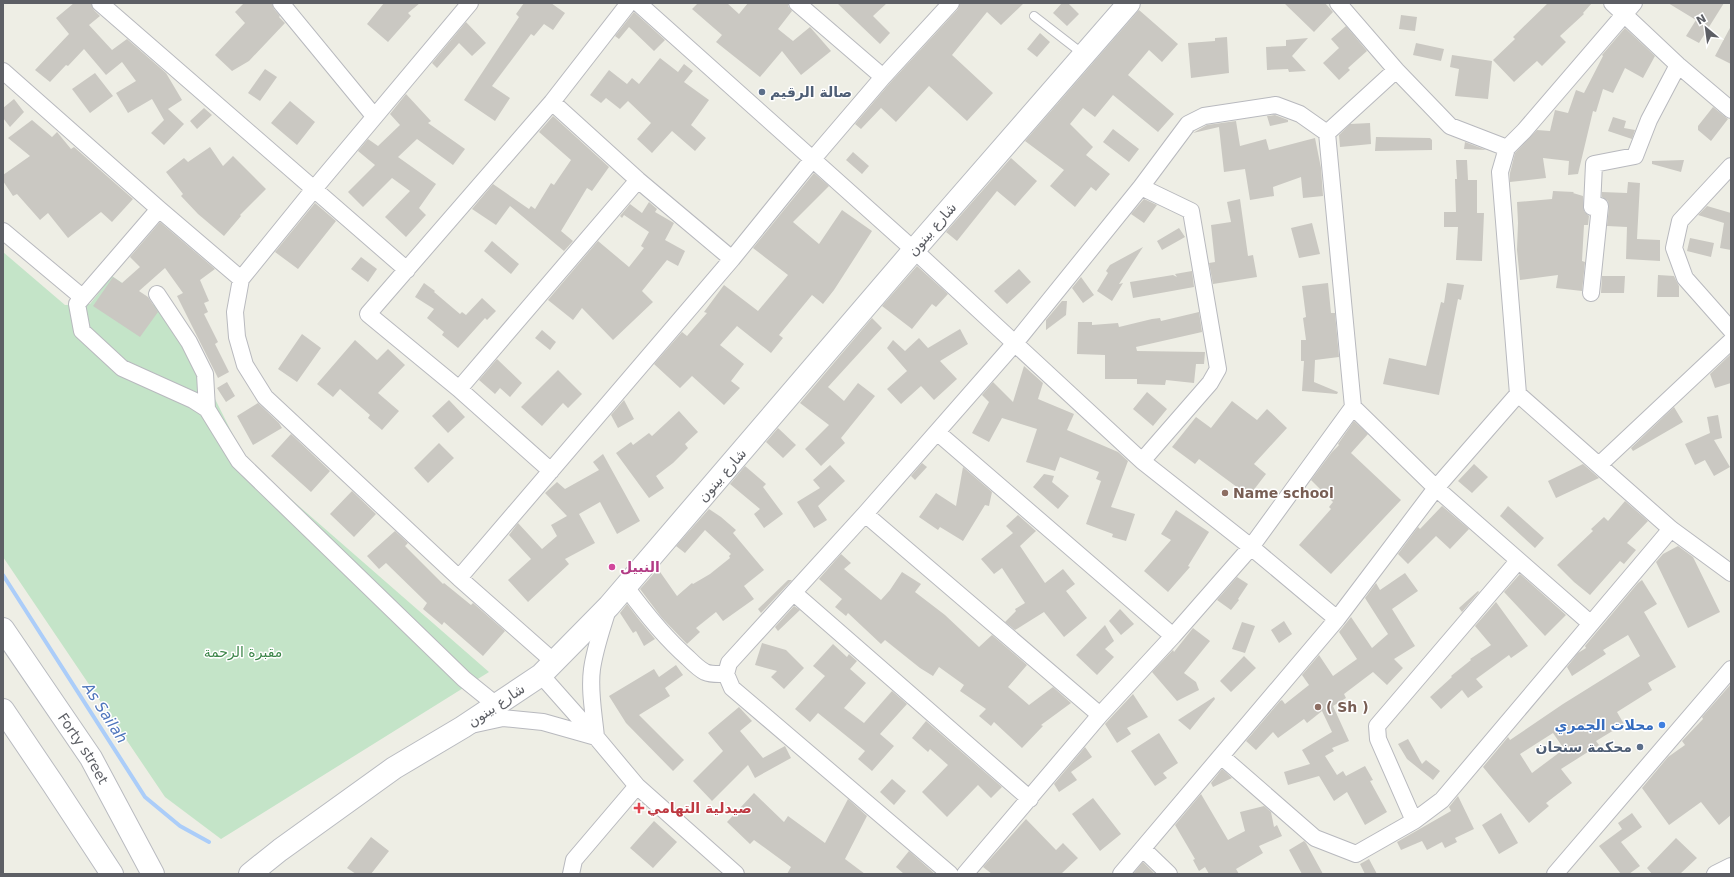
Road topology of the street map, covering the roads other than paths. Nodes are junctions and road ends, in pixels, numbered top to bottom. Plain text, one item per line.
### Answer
1 (100, 3) edge
2 (281, 3) edge
3 (470, 3) edge
4 (629, 3) edge
5 (638, 3) edge
6 (796, 3) edge
7 (951, 3) edge
8 (1129, 3) edge
9 (1338, 3) edge
10 (1623, 6) edge
11 (1034, 16) dead end
12 (1084, 55) junction
13 (1678, 65) junction
14 (1396, 70) junction
15 (3, 71) edge
16 (882, 77) junction
17 (552, 102) junction
18 (1731, 110) edge
19 (374, 116) junction
20 (1327, 133) junction
21 (1507, 148) junction
22 (812, 160) junction
23 (1731, 166) edge
24 (638, 180) junction
25 (1141, 187) junction
26 (314, 189) junction
27 (159, 209) junction
28 (3, 231) edge
29 (914, 250) junction
30 (732, 259) junction
31 (407, 270) junction
32 (241, 279) junction
33 (1591, 293) dead end
34 (157, 294) dead end
35 (82, 297) junction
36 (1731, 330) edge
37 (1731, 341) edge
38 (1015, 343) junction
39 (459, 389) junction
40 (1518, 394) junction
41 (1352, 407) junction
42 (207, 409) junction
43 (938, 433) junction
44 (1142, 461) junction
45 (1599, 465) junction
46 (550, 471) junction
47 (1436, 488) junction
48 (865, 514) junction
49 (1671, 529) junction
50 (1251, 547) junction
51 (1518, 561) junction
52 (1731, 573) edge
53 (459, 578) junction
54 (626, 587) junction
55 (794, 593) junction
56 (609, 606) junction
57 (1337, 619) junction
58 (1590, 623) junction
59 (3, 629) edge
60 (1174, 636) junction
61 (547, 668) junction
62 (1731, 669) edge
63 (726, 674) junction
64 (496, 704) junction
65 (3, 710) edge
66 (1100, 715) junction
67 (463, 727) junction
68 (596, 737) junction
69 (1221, 756) junction
70 (637, 786) junction
71 (1030, 799) junction
72 (1414, 821) junction
73 (1143, 849) junction
74 (1731, 866) edge
75 (261, 871) edge
76 (112, 874) edge
77 (153, 874) edge
78 (571, 874) edge
79 (736, 874) edge
80 (950, 874) edge
81 (965, 874) edge
82 (1121, 874) edge
83 (1169, 874) edge
84 (1555, 874) edge
85 (1715, 874) edge

1 - 26 street
2 - 19 street
3 - 19 street
4 - 17 street
5 - 22 street
6 - 16 street
7 - 16 street
8 - 12 street, شارع بينون
9 - 14 street
10 - 13 street
10 - 21 street
11 - 12 lane
12 - 29 street, شارع بينون
13 - 18 street
13 - 33 street
14 - 20 street
14 - 21 street
15 - 27 street
16 - 22 street
17 - 24 street
17 - 31 street
19 - 26 street
20 - 25 street
20 - 41 street
21 - 40 street
22 - 29 street
22 - 30 street
23 - 36 street
24 - 30 street
24 - 39 street
25 - 38 street
25 - 44 street
26 - 31 street
26 - 32 street
27 - 32 street
27 - 35 street
28 - 35 street
29 - 38 street
29 - 54 street, شارع بينون
30 - 46 street
31 - 39 street
32 - 53 street
34 - 42 street
35 - 42 street
37 - 45 street
38 - 43 street
38 - 44 street
39 - 46 street
40 - 45 street
40 - 47 street
41 - 47 street
41 - 50 street
42 - 64 street
43 - 48 street
43 - 60 street
44 - 50 street
45 - 49 street
46 - 53 street
47 - 51 street
47 - 57 street
48 - 55 street
48 - 66 street
49 - 52 street
49 - 58 street
50 - 57 street
50 - 60 street
51 - 58 street
51 - 72 street
53 - 61 street
54 - 56 street, شارع بينون
54 - 63 street
55 - 63 street
55 - 71 street
56 - 61 street, شارع بينون
56 - 68 street
57 - 69 street
58 - 72 street
59 - 77 street, Forty street
60 - 66 street
61 - 64 street, شارع بينون
61 - 68 street
62 - 84 street
63 - 80 street
64 - 67 street, شارع بينون
65 - 76 street
66 - 71 street
67 - 68 street
67 - 75 street, شارع بينون
68 - 70 street
69 - 72 street
69 - 73 street
70 - 78 street
70 - 79 street
71 - 81 street
73 - 82 street
73 - 83 street
74 - 85 street

